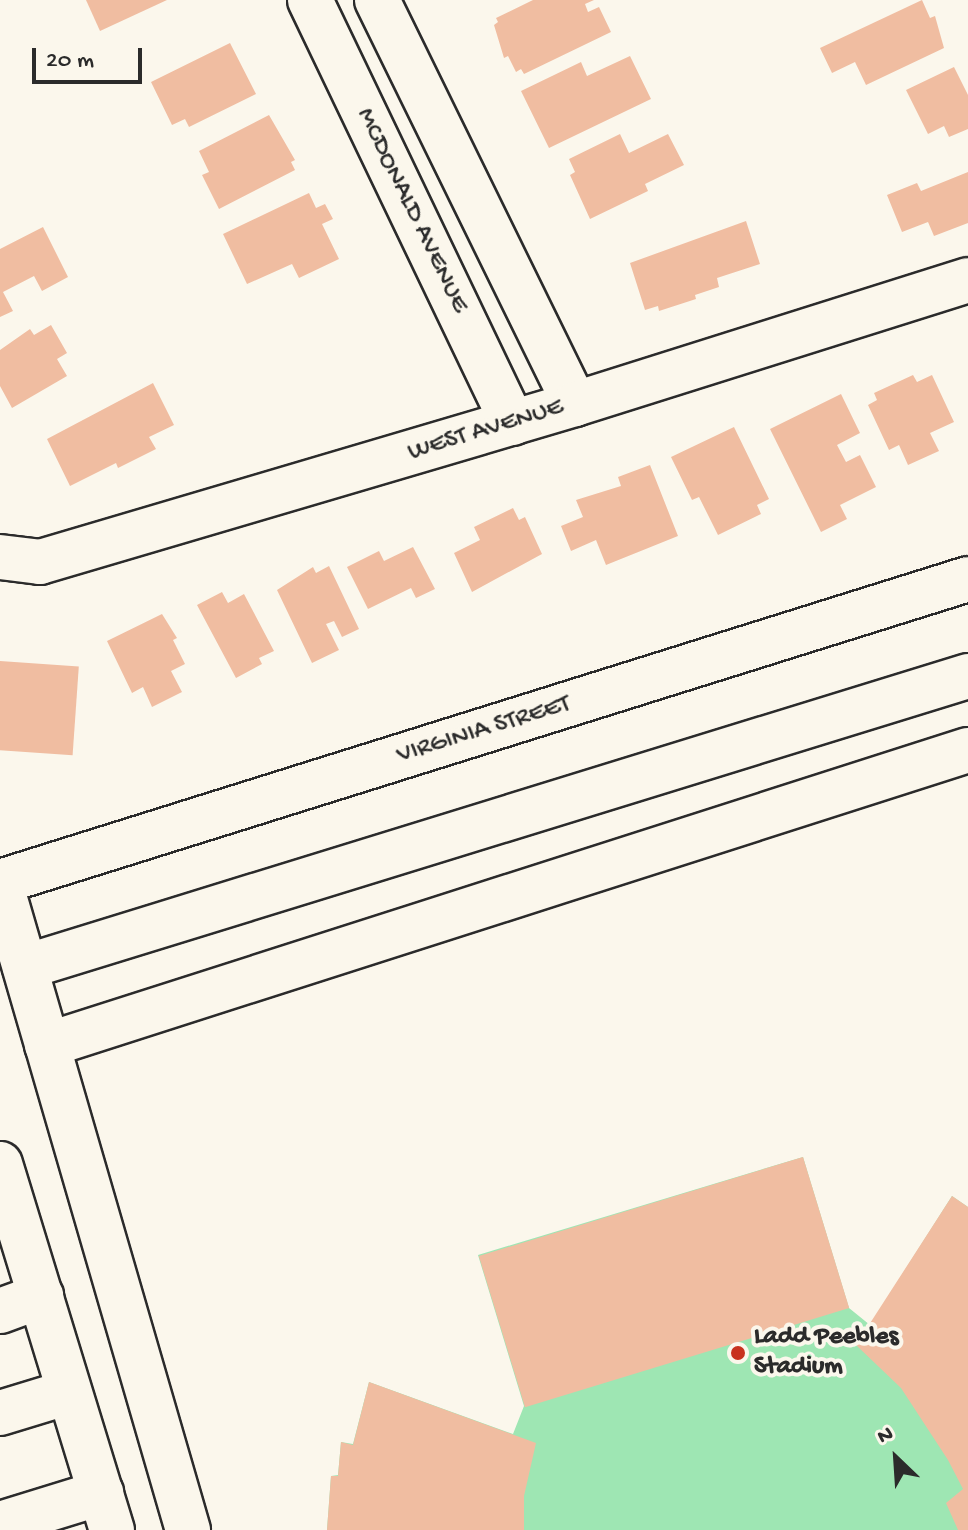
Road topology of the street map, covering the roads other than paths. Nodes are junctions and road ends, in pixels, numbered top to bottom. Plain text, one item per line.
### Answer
1 (310, 0) edge
2 (377, 0) edge
3 (968, 280) edge
4 (575, 404) junction
5 (513, 423) junction
6 (0, 557) edge
7 (968, 579) edge
8 (968, 676) edge
9 (968, 750) edge
10 (0, 882) edge
11 (25, 967) junction
12 (47, 1045) junction
13 (0, 1164) edge
14 (7, 1209) edge
15 (41, 1296) junction
16 (0, 1311) edge
17 (69, 1392) junction
18 (0, 1413) edge
19 (106, 1511) edge
20 (0, 1524) edge
21 (188, 1530) edge

1 - 5 street, MCDONALD AVENUE
2 - 4 street
3 - 4 street, WEST AVENUE
4 - 5 street, WEST AVENUE
5 - 6 street, WEST AVENUE
7 - 10 street, VIRGINIA STREET
8 - 11 street
9 - 12 street
10 - 11 street
11 - 12 street
12 - 21 street
13 - 14 street
14 - 15 street
15 - 16 street
15 - 17 street
17 - 18 street
17 - 19 street
19 - 20 street

